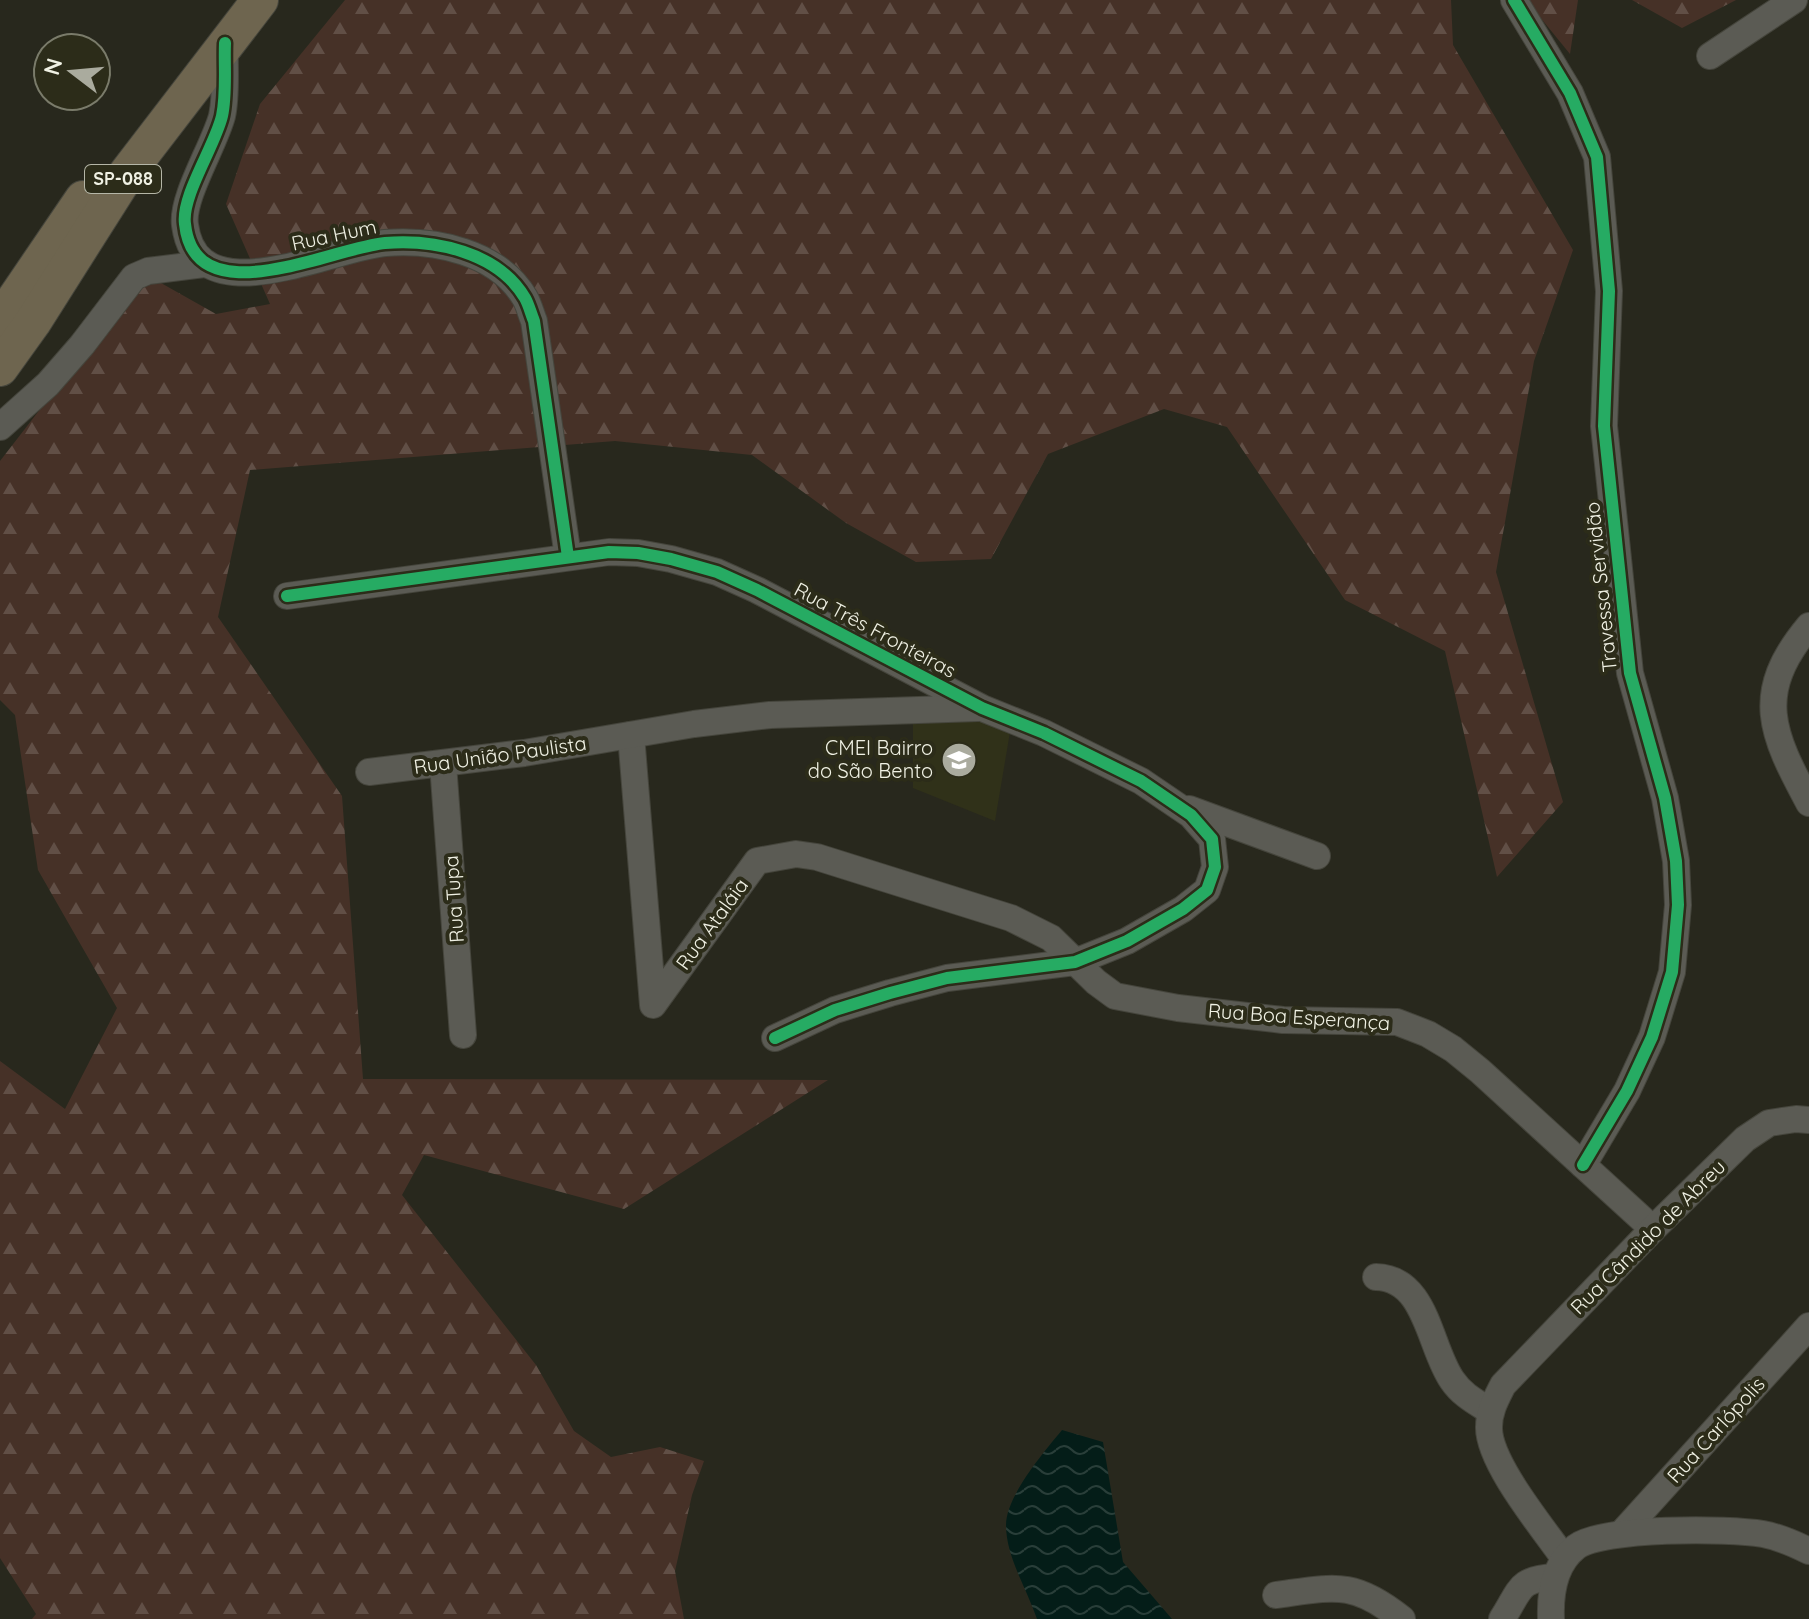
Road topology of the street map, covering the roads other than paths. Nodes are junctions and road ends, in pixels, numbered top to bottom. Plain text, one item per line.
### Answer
1 (228, 0) edge
2 (260, 0) edge
3 (1514, 0) edge
4 (1794, 0) edge
5 (225, 43) junction
6 (1710, 56) dead end
7 (204, 264) junction
8 (0, 321) edge
9 (0, 368) edge
10 (0, 427) edge
11 (568, 557) junction
12 (287, 596) dead end
13 (1809, 626) edge
14 (982, 708) junction
15 (631, 735) junction
16 (443, 764) junction
17 (369, 772) dead end
18 (1171, 802) junction
19 (1809, 803) edge
20 (1317, 856) dead end
21 (1075, 962) junction
22 (463, 1035) dead end
23 (775, 1038) dead end
24 (1809, 1120) edge
25 (1583, 1165) junction
26 (1653, 1229) junction
27 (1376, 1277) dead end
28 (1809, 1326) edge
29 (1490, 1411) junction
30 (1622, 1533) junction
31 (1809, 1551) edge
32 (1560, 1568) junction
33 (1276, 1595) dead end
34 (1402, 1619) edge
35 (1502, 1619) edge
36 (1551, 1619) edge

1 - 8 highway, SP-088
2 - 5 highway, SP-088
3 - 25 street, Travessa Servidão
4 - 6 street
5 - 7 street
5 - 9 highway, SP-088
7 - 10 street
7 - 11 street, Rua Hum
11 - 12 street, Rua Três Fronteiras
11 - 14 street, Rua Três Fronteiras
13 - 19 street
14 - 15 street, Rua Três Fronteiras
14 - 18 street, Rua Três Fronteiras
15 - 16 street, Rua União Paulista
15 - 21 street, Rua Ataláia
16 - 17 street, Rua União Paulista
16 - 22 street, Rua Tupa
18 - 20 street
18 - 21 street, Rua Três Fronteiras
21 - 23 street
21 - 25 street, Rua Boa Esperança
24 - 26 street, Rua Cândido de Abreu
25 - 26 street, Rua Boa Esperança
26 - 29 street, Rua Cândido de Abreu
27 - 29 street
28 - 30 street, Rua Carlópolis
29 - 32 street
30 - 31 street
30 - 32 street
32 - 35 street
32 - 36 street
33 - 34 street

